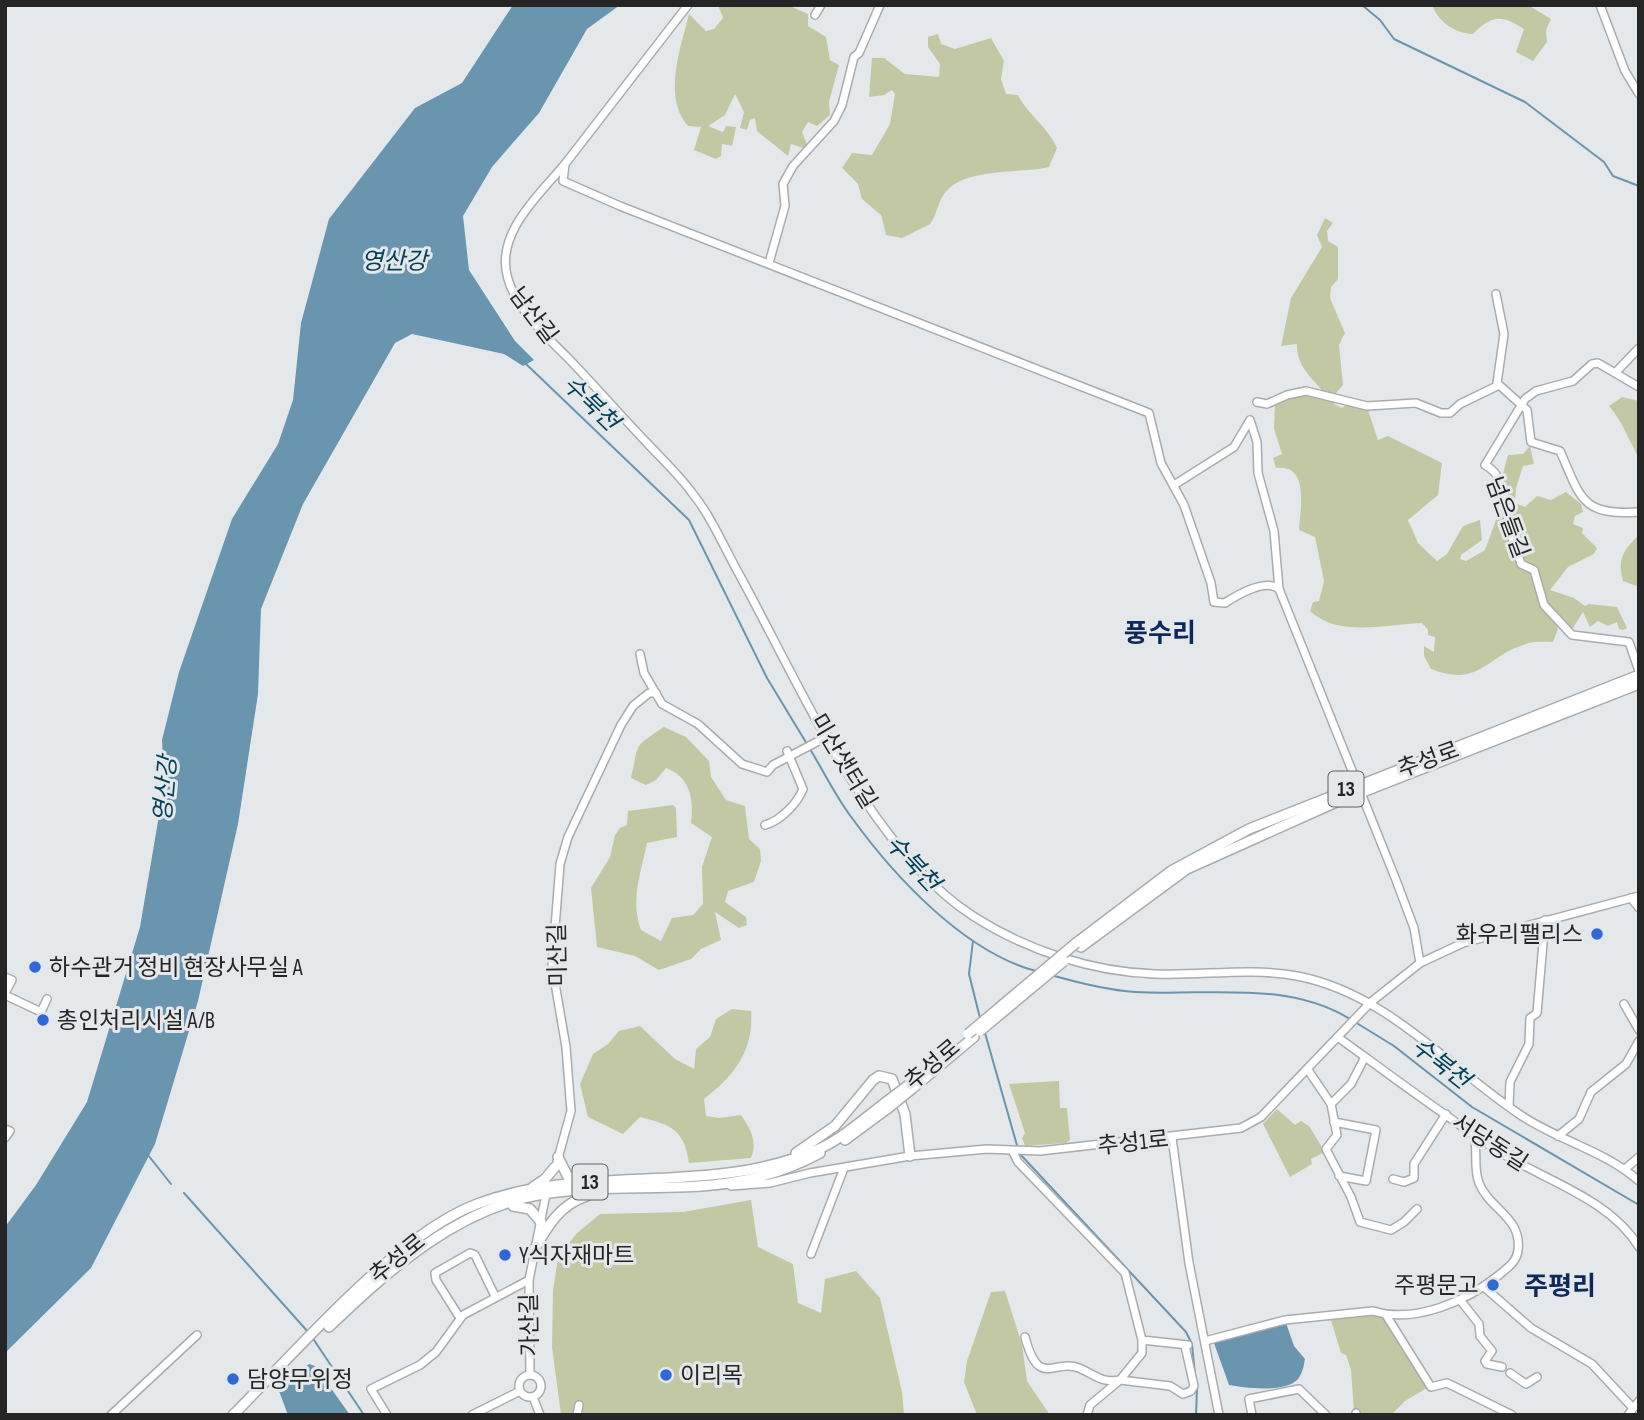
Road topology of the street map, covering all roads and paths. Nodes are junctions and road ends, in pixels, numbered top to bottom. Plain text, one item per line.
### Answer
1 (688, 5) edge
2 (821, 5) edge
3 (880, 5) edge
4 (1600, 5) edge
5 (815, 15) dead end
6 (1639, 94) edge
7 (565, 164) junction
8 (769, 263) junction
9 (1496, 294) dead end
10 (1639, 348) edge
11 (1616, 372) junction
12 (1499, 385) junction
13 (1639, 387) edge
14 (1257, 402) dead end
15 (1523, 405) junction
16 (682, 480) joint
17 (1174, 485) junction
18 (1639, 512) edge
19 (1279, 589) junction
20 (640, 654) dead end
21 (1639, 673) edge
22 (1639, 684) edge
23 (656, 693) junction
24 (826, 737) junction
25 (790, 755) junction
26 (1360, 788) junction
27 (765, 825) dead end
28 (1635, 897) edge
29 (1639, 908) edge
30 (1545, 920) junction
31 (1420, 963) junction
32 (5, 977) edge
33 (5, 994) edge
34 (47, 999) dead end
35 (1371, 1003) junction
36 (1624, 1004) dead end
37 (1639, 1030) edge
38 (1341, 1036) junction
39 (1639, 1041) edge
40 (1365, 1057) junction
41 (1308, 1070) junction
42 (1331, 1104) junction
43 (887, 1105) junction
44 (1509, 1106) junction
45 (1446, 1114) junction
46 (1334, 1122) junction
47 (1474, 1134) junction
48 (1558, 1136) junction
49 (1172, 1138) junction
50 (1015, 1152) junction
51 (910, 1156) junction
52 (558, 1157) junction
53 (1639, 1157) edge
54 (779, 1163) junction
55 (555, 1167) junction
56 (844, 1168) junction
57 (1625, 1169) junction
58 (1339, 1176) junction
59 (1393, 1179) dead end
60 (1639, 1181) edge
61 (716, 1186) junction
62 (599, 1187) junction
63 (529, 1189) junction
64 (547, 1190) junction
65 (504, 1206) junction
66 (1417, 1209) dead end
67 (541, 1222) junction
68 (1639, 1247) edge
69 (534, 1250) junction
70 (811, 1254) dead end
71 (528, 1280) junction
72 (1484, 1287) junction
73 (495, 1296) junction
74 (1461, 1301) junction
75 (1386, 1315) junction
76 (460, 1318) junction
77 (323, 1329) junction
78 (197, 1335) dead end
79 (1025, 1337) dead end
80 (1142, 1340) junction
81 (1205, 1341) junction
82 (306, 1346) junction
83 (1502, 1367) dead end
84 (1510, 1373) dead end
85 (530, 1375) junction
86 (1537, 1377) dead end
87 (1120, 1380) junction
88 (520, 1391) junction
89 (533, 1397) junction
90 (1639, 1401) edge
91 (579, 1405) dead end
92 (1631, 1411) edge
93 (111, 1415) edge
94 (233, 1415) edge
95 (241, 1415) edge
96 (387, 1415) edge
97 (472, 1415) edge
98 (540, 1415) edge
99 (577, 1415) edge
100 (1087, 1415) edge
101 (1219, 1415) edge
102 (1252, 1415) edge
103 (1326, 1415) edge
104 (1512, 1415) edge

1 - 7 street, 남산길
2 - 5 street
3 - 8 street
4 - 6 street
7 - 8 street
7 - 16 street, 남산길
8 - 17 street
9 - 12 street
10 - 11 street
11 - 13 street
11 - 15 street
12 - 14 street
12 - 15 street
15 - 18 street
15 - 21 street, 넘은들길
16 - 24 street, 미산샛터길
17 - 19 street
17 - 19 street
19 - 26 street
20 - 23 street
21 - 26 main road, 추성로 / 13
22 - 26 main road, 추성로 / 13
23 - 25 street
23 - 52 street, 미산길
24 - 25 street
24 - 35 street, 미산샛터길
25 - 27 street
26 - 31 street
26 - 43 main road, 추성로 / 13, bridge
28 - 29 street
28 - 30 street, 추성1로
30 - 31 street, 추성1로
30 - 44 street
31 - 35 street, 추성1로
32 - 33 street
33 - 34 street
35 - 38 street, 추성1로
35 - 44 street
36 - 37 street
38 - 40 street, 서당동길
38 - 41 street, 추성1로
39 - 48 street
40 - 42 street
40 - 45 street, 서당동길
41 - 42 street
41 - 49 street, 추성1로
42 - 46 street
43 - 54 main road, 추성로 / 13
43 - 61 main road, 추성로 / 13
44 - 48 street
45 - 47 street, 서당동길
45 - 59 street
46 - 58 street
46 - 58 street
47 - 68 street, 서당동길
47 - 72 street
48 - 57 street
49 - 50 street, 추성1로
49 - 81 street
50 - 51 street, 추성1로
50 - 80 street
51 - 54 main road
51 - 56 street, 추성1로
52 - 55 street, 미산길
52 - 62 main road
53 - 57 street
54 - 62 main road, 추성로 / 13
55 - 63 main road
55 - 64 street, 미산길
56 - 61 street, 추성1로
56 - 70 street
57 - 60 street
58 - 66 street
61 - 62 main road, 추성로 / 13
62 - 64 main road, 추성로 / 13
62 - 69 main road
63 - 64 main road, 추성로 / 13
63 - 77 main road, 추성로 / 13
64 - 65 main road, 추성로 / 13
64 - 67 street, 가산길
65 - 67 main road
65 - 77 main road, 추성로 / 13
67 - 69 street, 가산길
69 - 71 street, 가산길
71 - 73 street
71 - 85 street, 가산길
72 - 74 street
72 - 92 street
73 - 76 street
73 - 76 street
74 - 75 street
74 - 83 street
75 - 81 street
75 - 104 street
76 - 96 street
77 - 82 main road, 추성로 / 13
78 - 93 street
79 - 87 street
80 - 87 street
80 - 87 street
81 - 101 street
82 - 94 main road, 추성로 / 13
82 - 95 main road, 추성로 / 13
84 - 86 street
85 - 88 street
85 - 89 street
87 - 100 street
88 - 89 street
88 - 97 street
89 - 98 street
90 - 92 street
91 - 99 street
102 - 103 street

